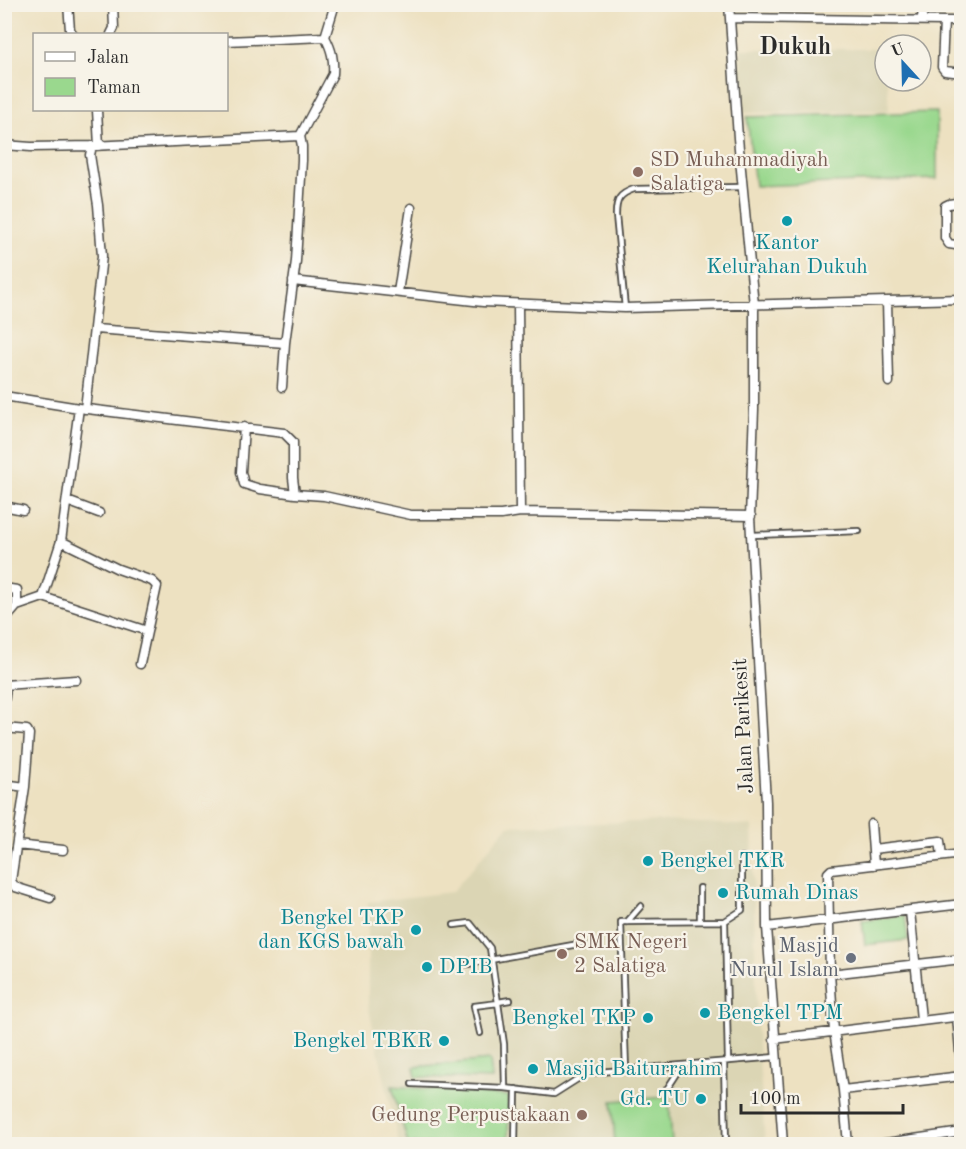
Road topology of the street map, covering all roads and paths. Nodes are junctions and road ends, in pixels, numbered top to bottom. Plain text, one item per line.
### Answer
1 (68, 4) edge
2 (113, 4) edge
3 (335, 4) edge
4 (729, 4) edge
5 (923, 4) edge
6 (730, 18) junction
7 (922, 20) junction
8 (944, 21) junction
9 (962, 21) edge
10 (72, 33) edge
11 (112, 33) edge
12 (326, 37) junction
13 (228, 41) edge
14 (962, 73) edge
15 (97, 111) edge
16 (300, 136) junction
17 (4, 145) edge
18 (96, 146) junction
19 (742, 188) junction
20 (962, 202) edge
21 (411, 208) dead end
22 (962, 246) edge
23 (293, 281) junction
24 (398, 292) junction
25 (962, 299) edge
26 (887, 301) junction
27 (518, 304) junction
28 (754, 305) junction
29 (625, 308) junction
30 (94, 329) junction
31 (285, 343) junction
32 (889, 382) dead end
33 (282, 387) dead end
34 (4, 396) edge
35 (82, 409) junction
36 (244, 427) junction
37 (295, 494) junction
38 (67, 501) junction
39 (4, 506) edge
40 (23, 510) dead end
41 (520, 512) junction
42 (99, 513) dead end
43 (750, 516) junction
44 (859, 531) dead end
45 (752, 535) junction
46 (61, 541) junction
47 (4, 588) edge
48 (43, 597) junction
49 (17, 606) junction
50 (4, 621) edge
51 (147, 631) junction
52 (140, 663) dead end
53 (76, 680) dead end
54 (5, 686) edge
55 (4, 705) edge
56 (4, 728) edge
57 (4, 784) edge
58 (25, 787) junction
59 (871, 824) dead end
60 (17, 845) junction
61 (873, 849) junction
62 (63, 850) dead end
63 (962, 854) edge
64 (942, 856) junction
65 (742, 857) dead end
66 (874, 865) junction
67 (700, 888) dead end
68 (50, 898) dead end
69 (962, 904) edge
70 (641, 906) dead end
71 (910, 911) junction
72 (829, 920) junction
73 (700, 921) junction
74 (725, 921) junction
75 (627, 922) junction
76 (454, 925) dead end
77 (767, 927) junction
78 (584, 943) dead end
79 (491, 959) junction
80 (962, 959) edge
81 (468, 964) dead end
82 (915, 964) junction
83 (830, 974) junction
84 (510, 1000) dead end
85 (498, 1003) junction
86 (959, 1016) edge
87 (921, 1019) junction
88 (834, 1031) junction
89 (480, 1034) dead end
90 (774, 1039) junction
91 (776, 1057) junction
92 (726, 1062) junction
93 (682, 1066) junction
94 (626, 1070) junction
95 (962, 1076) edge
96 (411, 1084) dead end
97 (505, 1088) junction
98 (516, 1089) junction
99 (667, 1089) dead end
100 (843, 1090) junction
101 (962, 1132) edge
102 (515, 1144) edge
103 (726, 1144) edge
104 (783, 1144) edge
105 (848, 1144) edge
106 (879, 1144) edge

1 - 10 street
2 - 11 street
3 - 12 street
4 - 6 street, Jalan Parikesit
5 - 7 street
6 - 7 street
6 - 19 street, Jalan Parikesit
7 - 8 street
8 - 9 street
8 - 14 street
12 - 13 street
12 - 16 street
15 - 18 street
16 - 18 street
16 - 23 street
17 - 18 street
18 - 30 street
19 - 28 street, Jalan Parikesit
19 - 29 lane
20 - 22 street
21 - 24 street
23 - 24 street
23 - 31 street
24 - 27 street
25 - 26 street
26 - 28 street
26 - 32 street
27 - 29 street
27 - 41 street
28 - 29 street
28 - 43 street, Jalan Parikesit
30 - 31 street
30 - 35 street
31 - 33 street
34 - 35 street
35 - 36 street
35 - 38 street
36 - 37 street
36 - 37 street
37 - 41 street
38 - 42 street
38 - 46 street
39 - 40 street
41 - 43 street
43 - 45 street, Jalan Parikesit
44 - 45 lane
45 - 77 street, Jalan Parikesit
46 - 48 street
46 - 51 street
47 - 49 street
48 - 49 street
48 - 51 street
49 - 50 street
51 - 52 street
53 - 54 street
54 - 55 street
56 - 58 street
57 - 58 street
58 - 60 street
59 - 61 street
60 - 62 street
60 - 68 street
61 - 64 street
61 - 66 street
63 - 64 street
64 - 66 street
65 - 74 lane
66 - 72 street
67 - 73 lane
69 - 71 street
70 - 75 lane
71 - 72 street
71 - 82 street
72 - 77 street
72 - 83 street
73 - 74 lane
73 - 75 lane
74 - 92 lane
75 - 94 lane
76 - 79 lane
77 - 90 street, Jalan Parikesit
78 - 79 lane
79 - 81 lane
79 - 85 lane
80 - 82 street
82 - 83 street
82 - 87 street
83 - 88 street
84 - 85 lane
85 - 89 lane
85 - 97 lane
86 - 87 street
86 - 95 street
87 - 88 street
88 - 90 street
88 - 100 street
90 - 91 street, Jalan Parikesit
91 - 92 lane
91 - 104 street, Jalan Parikesit
92 - 93 lane
92 - 103 lane
93 - 94 lane
93 - 99 lane
94 - 98 lane
95 - 100 street
96 - 97 lane
97 - 98 lane
98 - 102 lane
100 - 105 street
101 - 106 street

